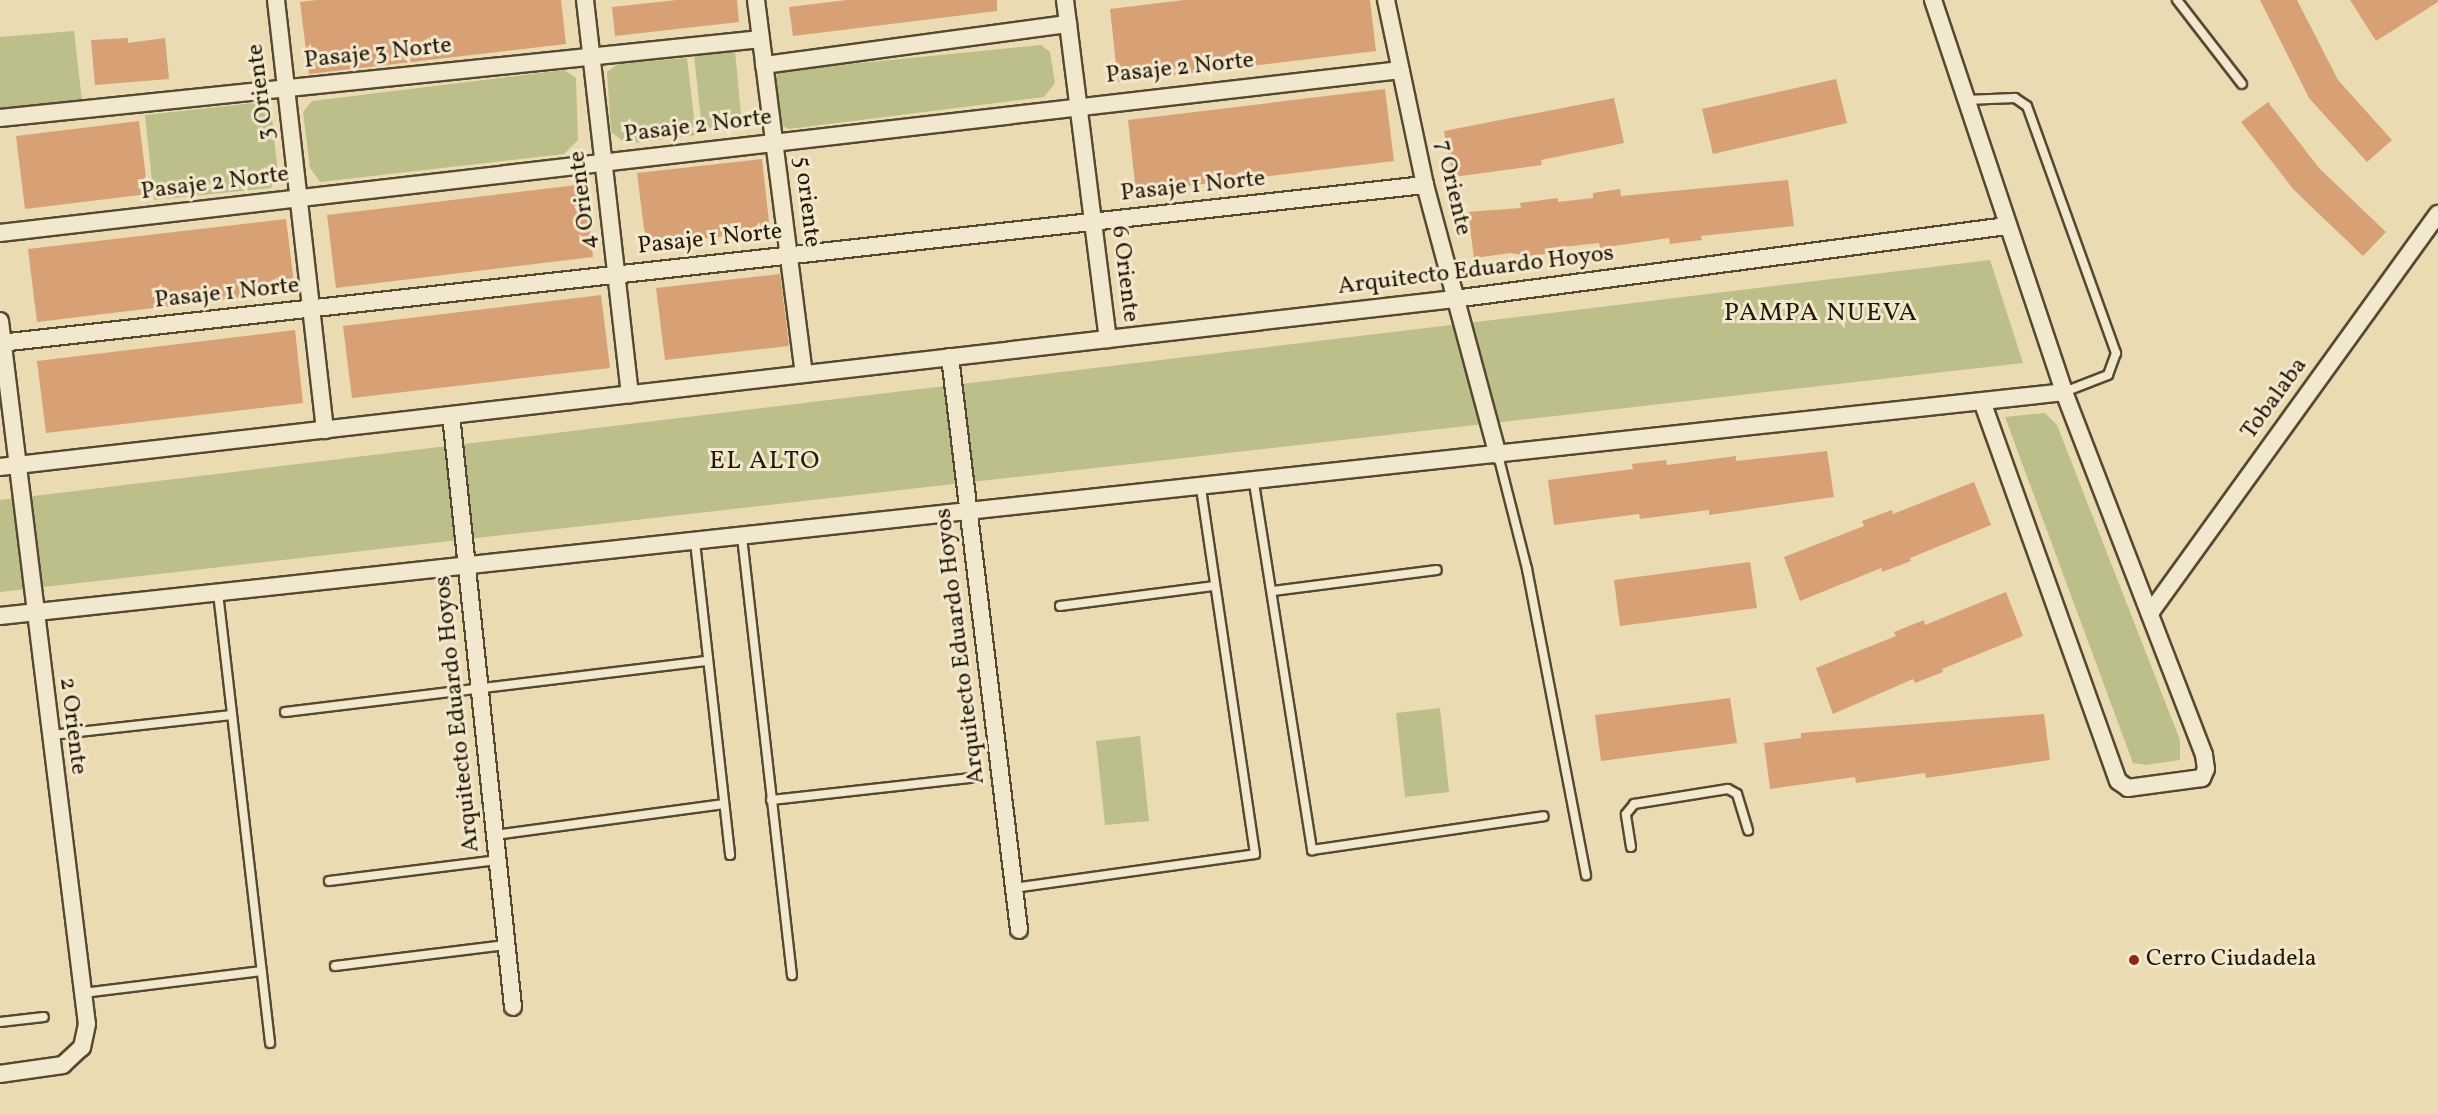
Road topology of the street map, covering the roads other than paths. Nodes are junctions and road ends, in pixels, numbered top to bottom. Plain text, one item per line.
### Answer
1 (276, 0) edge
2 (585, 0) edge
3 (756, 0) edge
4 (1065, 0) edge
5 (1386, 0) edge
6 (1934, 0) edge
7 (2177, 0) edge
8 (1068, 24) junction
9 (761, 39) junction
10 (591, 55) junction
11 (764, 65) junction
12 (1401, 70) junction
13 (2242, 84) dead end
14 (286, 88) junction
15 (1966, 100) junction
16 (1078, 105) junction
17 (0, 117) edge
18 (774, 142) junction
19 (604, 162) junction
20 (1425, 185) junction
21 (298, 198) junction
22 (2438, 214) edge
23 (1093, 222) junction
24 (2007, 226) junction
25 (0, 233) edge
26 (789, 256) junction
27 (617, 275) junction
28 (1454, 299) junction
29 (311, 309) junction
30 (0, 321) edge
31 (1108, 339) junction
32 (1, 343) edge
33 (950, 357) junction
34 (804, 374) junction
35 (2064, 392) junction
36 (630, 394) junction
37 (1982, 402) junction
38 (451, 416) junction
39 (325, 430) junction
40 (1498, 455) junction
41 (18, 465) junction
42 (0, 467) edge
43 (1254, 483) junction
44 (1201, 488) junction
45 (969, 513) junction
46 (742, 537) junction
47 (695, 542) junction
48 (466, 567) junction
49 (1437, 570) dead end
50 (1215, 586) junction
51 (1273, 591) junction
52 (218, 593) junction
53 (1060, 606) dead end
54 (33, 613) junction
55 (2150, 613) junction
56 (0, 616) edge
57 (708, 661) junction
58 (479, 688) junction
59 (285, 712) dead end
60 (232, 715) junction
61 (49, 735) junction
62 (970, 778) dead end
63 (771, 800) junction
64 (724, 804) junction
65 (1544, 816) dead end
66 (1748, 830) dead end
67 (495, 835) junction
68 (1631, 848) dead end
69 (730, 855) dead end
70 (497, 860) junction
71 (1586, 875) dead end
72 (329, 881) dead end
73 (1014, 888) junction
74 (1019, 930) dead end
75 (507, 945) junction
76 (335, 966) dead end
77 (262, 971) junction
78 (792, 975) dead end
79 (82, 993) junction
80 (513, 1007) dead end
81 (44, 1017) dead end
82 (0, 1022) edge
83 (270, 1043) dead end
84 (0, 1074) edge

1 - 14 street, 3 Oriente
2 - 10 street, 4 Oriente
3 - 9 street, 5 oriente
4 - 8 street, 6 Oriente
5 - 12 street, 7 Oriente
6 - 15 street
7 - 13 lane
8 - 11 street
8 - 16 street, 6 Oriente
9 - 10 street, Pasaje 3 Norte
9 - 11 street, 5 oriente
10 - 14 street, Pasaje 3 Norte
10 - 19 street, 4 Oriente
11 - 18 street, 5 oriente
12 - 16 street, Pasaje 2 Norte
12 - 20 street, 7 Oriente
14 - 17 street, Pasaje 3 Norte
14 - 21 street, 3 Oriente
15 - 24 street
15 - 35 lane
16 - 18 street, Pasaje 2 Norte
16 - 23 street, 6 Oriente
18 - 19 street, Pasaje 2 Norte
18 - 26 street, 5 oriente
19 - 21 street, Pasaje 2 Norte
19 - 27 street, 4 Oriente
20 - 23 street, Pasaje 1 Norte
20 - 28 street, 7 Oriente
21 - 25 street, Pasaje 2 Norte
21 - 29 street, 3 Oriente
22 - 55 street, Tobalaba
23 - 26 street, Pasaje 1 Norte
23 - 31 street, 6 Oriente
24 - 28 street, Arquitecto Eduardo Hoyos
24 - 35 street
26 - 27 street, Pasaje 1 Norte
26 - 34 street, 5 oriente
27 - 29 street, Pasaje 1 Norte
27 - 36 street, 4 Oriente
28 - 31 street, Arquitecto Eduardo Hoyos
28 - 40 street, 7 Oriente
29 - 32 street, Pasaje 1 Norte
29 - 39 street, 3 Oriente
30 - 32 street, 2 Oriente
31 - 33 street, Arquitecto Eduardo Hoyos
32 - 41 street, 2 Oriente
33 - 34 street, Arquitecto Eduardo Hoyos
33 - 45 street, Arquitecto Eduardo Hoyos
34 - 36 street, Arquitecto Eduardo Hoyos
35 - 37 street
35 - 55 street
36 - 38 street, Arquitecto Eduardo Hoyos
37 - 40 street
37 - 55 street
38 - 39 street, Arquitecto Eduardo Hoyos
38 - 48 street, Arquitecto Eduardo Hoyos
39 - 41 street, Arquitecto Eduardo Hoyos
40 - 43 street
40 - 71 lane
41 - 42 street, Arquitecto Eduardo Hoyos
41 - 54 street, 2 Oriente
43 - 44 street
43 - 51 lane
44 - 45 street
44 - 50 lane
45 - 46 street
45 - 73 street, Arquitecto Eduardo Hoyos
46 - 47 street
46 - 63 lane
47 - 48 street
47 - 57 lane
48 - 52 street
48 - 58 street, Arquitecto Eduardo Hoyos
49 - 51 lane
50 - 53 lane
50 - 73 lane
51 - 65 lane
52 - 54 street
52 - 60 lane
54 - 56 street
54 - 61 street, 2 Oriente
57 - 58 lane
57 - 64 lane
58 - 59 lane
58 - 67 street, Arquitecto Eduardo Hoyos
60 - 61 lane
60 - 77 lane
61 - 79 street, 2 Oriente
62 - 63 lane
63 - 78 lane
64 - 67 lane
64 - 69 lane
66 - 68 lane
67 - 70 street, Arquitecto Eduardo Hoyos
70 - 72 lane
70 - 75 street, Arquitecto Eduardo Hoyos
73 - 74 street, Arquitecto Eduardo Hoyos
75 - 76 lane
75 - 80 street, Arquitecto Eduardo Hoyos
77 - 79 lane
77 - 83 lane
79 - 84 street, 2 Oriente
81 - 82 lane

